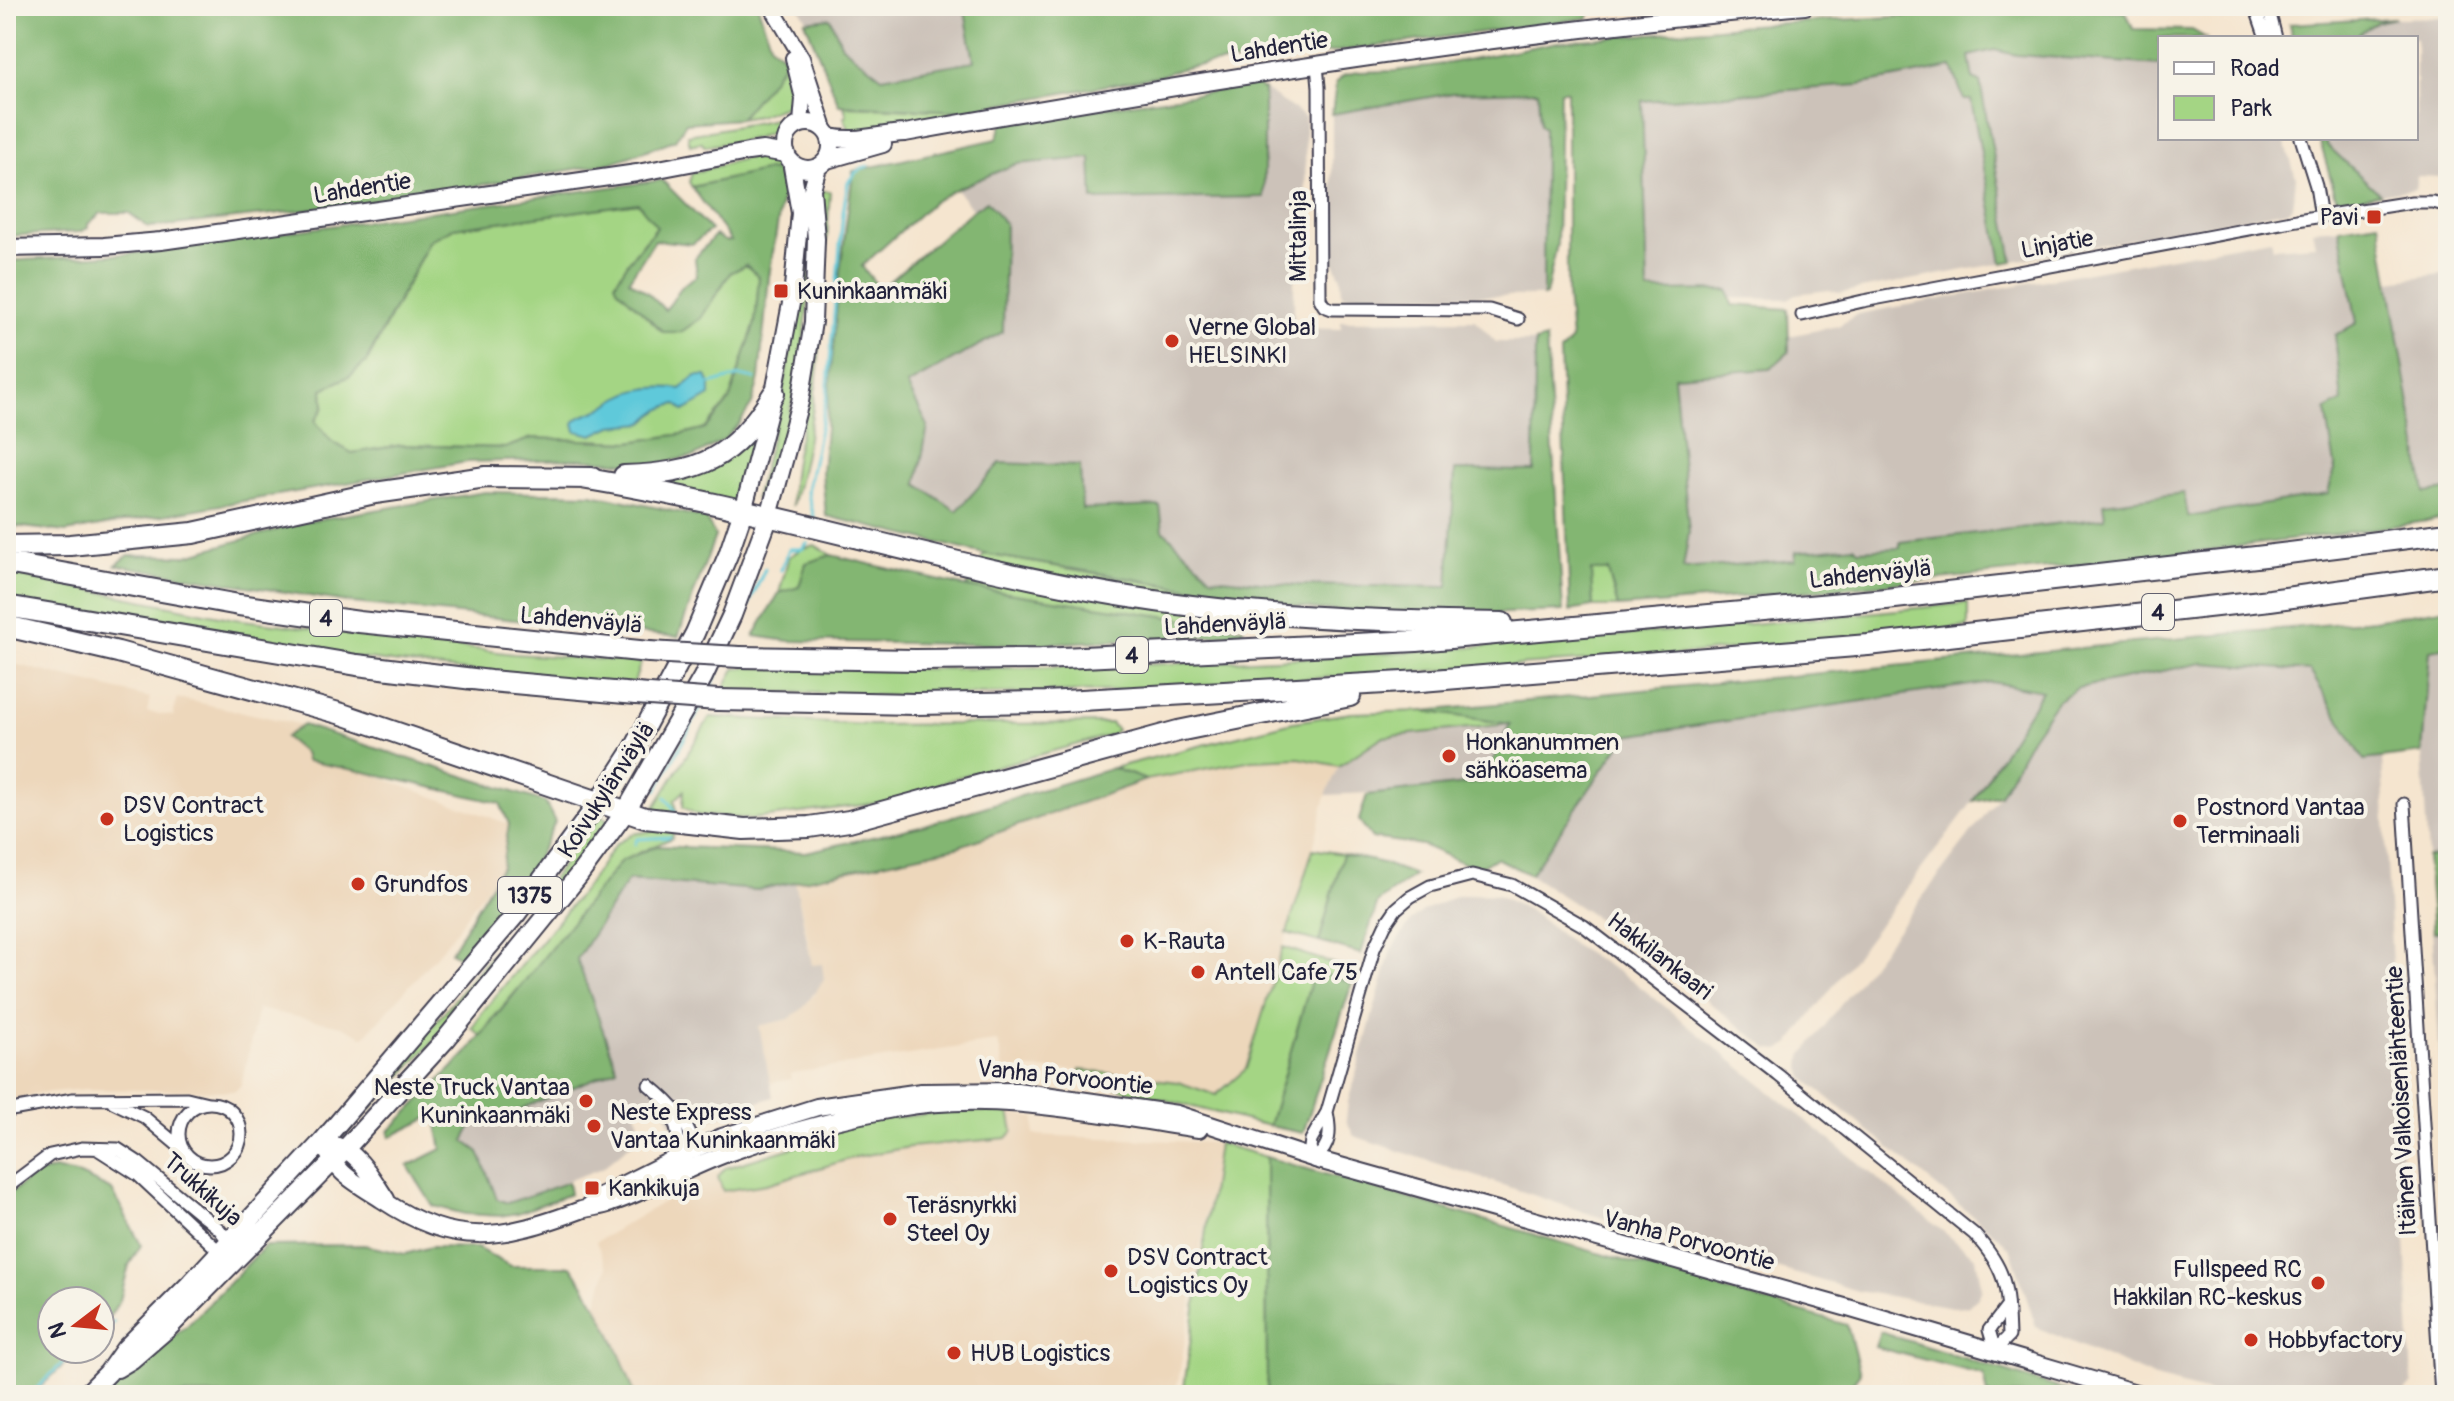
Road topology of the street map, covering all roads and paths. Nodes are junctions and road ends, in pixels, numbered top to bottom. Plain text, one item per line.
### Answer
1 (771, 6) edge
2 (1805, 6) edge
3 (2255, 6) edge
4 (2268, 6) edge
5 (2265, 36) edge
6 (2276, 36) edge
7 (791, 41) junction
8 (1317, 65) junction
9 (796, 127) junction
10 (828, 133) junction
11 (905, 133) junction
12 (2302, 140) edge
13 (723, 156) junction
14 (789, 158) junction
15 (823, 163) junction
16 (2448, 206) edge
17 (2321, 217) junction
18 (6, 248) edge
19 (1802, 315) dead end
20 (1518, 319) dead end
21 (774, 393) junction
22 (581, 478) junction
23 (743, 511) junction
24 (769, 516) junction
25 (2448, 533) edge
26 (6, 546) edge
27 (6, 563) edge
28 (2448, 576) edge
29 (6, 606) edge
30 (1605, 624) junction
31 (6, 626) edge
32 (1421, 681) junction
33 (599, 802) junction
34 (2404, 804) dead end
35 (626, 811) junction
36 (649, 1085) dead end
37 (109, 1100) junction
38 (208, 1103) junction
39 (6, 1111) edge
40 (1327, 1112) junction
41 (322, 1142) junction
42 (346, 1148) junction
43 (182, 1149) junction
44 (691, 1156) junction
45 (1315, 1159) junction
46 (332, 1163) junction
47 (6, 1188) edge
48 (391, 1206) junction
49 (224, 1246) junction
50 (240, 1257) junction
51 (2006, 1308) junction
52 (1995, 1350) junction
53 (108, 1373) junction
54 (86, 1395) edge
55 (2143, 1395) edge
56 (2441, 1395) edge

1 - 7 street
2 - 8 main road, Lahdentie
3 - 5 street
4 - 6 street
7 - 9 street
7 - 10 street
8 - 11 main road, Lahdentie
8 - 20 street, Mittalinja
9 - 10 main road
9 - 13 main road, Lahdentie
9 - 14 main road
10 - 11 main road, Lahdentie
10 - 15 main road
11 - 15 main road, Lahdentie
12 - 17 street
13 - 14 main road, Lahdentie
13 - 18 main road, Lahdentie
14 - 15 main road
14 - 21 main road, Koivukylänväylä / 1375
15 - 24 main road, Koivukylänväylä / 1375
16 - 17 street, Linjatie
17 - 19 street, Linjatie
21 - 22 highway
21 - 23 main road, Koivukylänväylä / 1375
22 - 23 highway
22 - 26 highway
23 - 24 highway
23 - 33 main road, Koivukylänväylä / 1375
24 - 30 highway
24 - 35 main road, Koivukylänväylä / 1375
25 - 30 highway, Lahdenväylä / 4
27 - 30 highway, Lahdenväylä / 4, bridge
28 - 32 highway, 4
29 - 32 highway, 4, bridge
31 - 33 highway
32 - 35 highway
33 - 35 highway
33 - 41 main road, Koivukylänväylä / 1375
34 - 56 street, Itäinen Valkoisenlähteentie
35 - 42 main road, Koivukylänväylä / 1375
36 - 44 street
37 - 38 street, Trukkikuja
37 - 39 street, Trukkikuja
37 - 43 street, Trukkikuja
38 - 43 street, Trukkikuja
38 - 43 street, Trukkikuja
40 - 45 street, Hakkilankaari
40 - 45 street, Hakkilankaari
40 - 51 street, Hakkilankaari
41 - 42 main road
41 - 46 main road, Vanha Porvoontie
41 - 49 main road, Koivukylänväylä / 1375
42 - 46 main road, Koivukylänväylä / 1375
42 - 48 main road, Vanha Porvoontie
44 - 45 main road, Vanha Porvoontie
44 - 48 main road, Vanha Porvoontie
45 - 52 main road, Vanha Porvoontie
46 - 48 main road, Vanha Porvoontie
46 - 50 main road, Koivukylänväylä / 1375
47 - 49 street, Trukkikuja
49 - 50 street, Trukkikuja
49 - 53 main road, Koivukylänväylä / 1375
50 - 53 main road, Koivukylänväylä / 1375
51 - 52 street, Hakkilankaari
51 - 52 street, Hakkilankaari
52 - 55 main road, Vanha Porvoontie
53 - 54 main road, Koivukylänväylä / 1375

